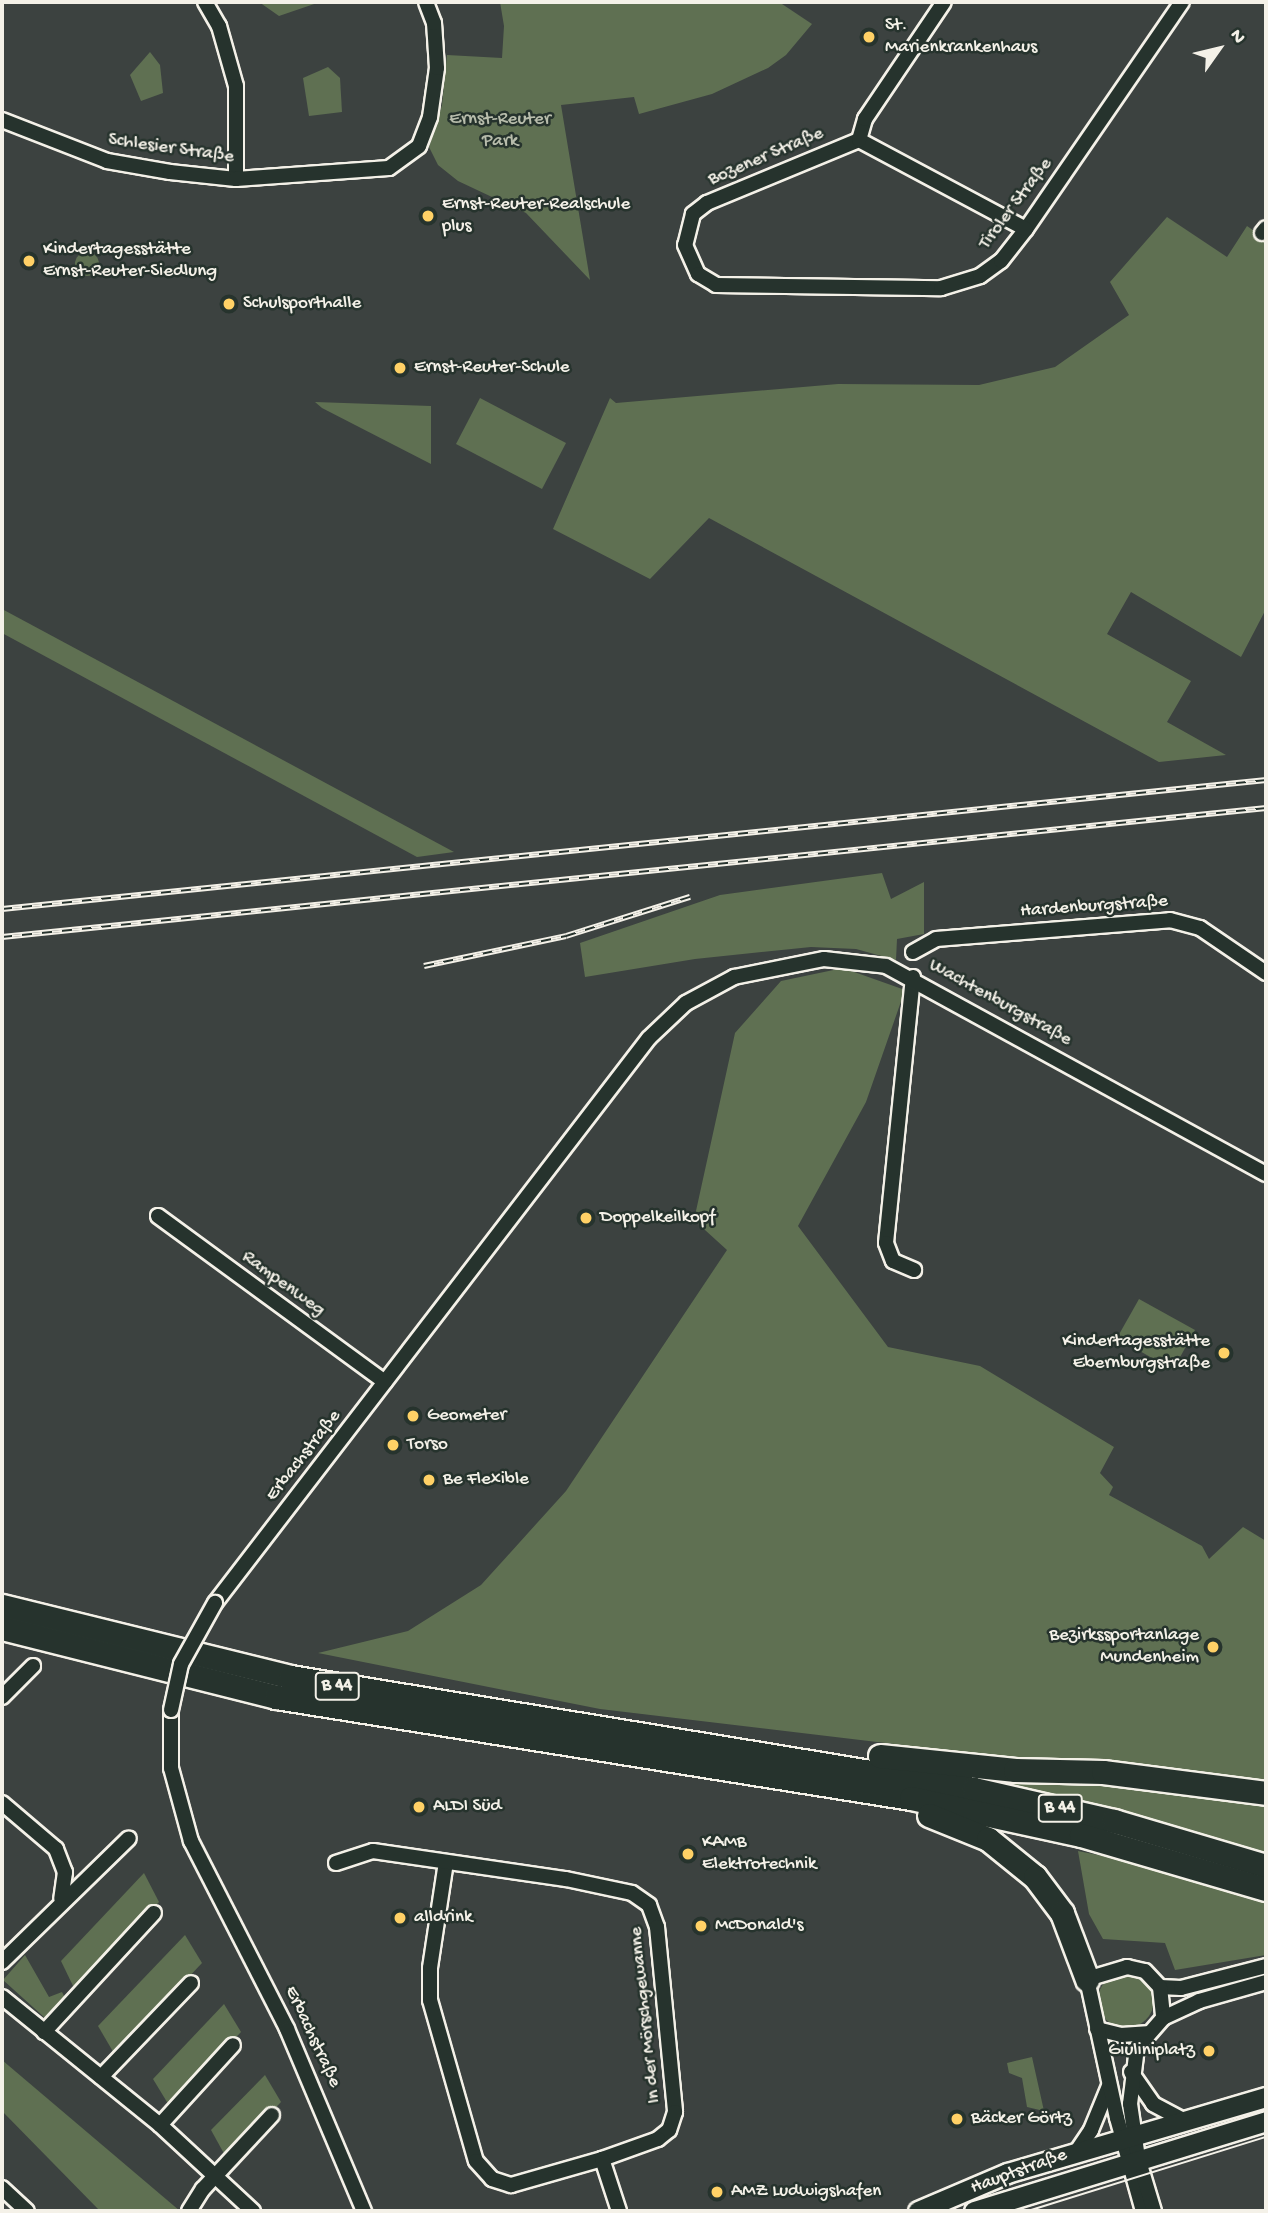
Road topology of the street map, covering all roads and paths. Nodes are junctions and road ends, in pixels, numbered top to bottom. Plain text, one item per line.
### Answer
1 (205, 2) edge
2 (426, 2) edge
3 (944, 2) edge
4 (1182, 2) edge
5 (2, 120) edge
6 (859, 139) junction
7 (236, 179) junction
8 (1026, 229) junction
9 (716, 285) joint
10 (914, 952) dead end
11 (1266, 973) edge
12 (913, 977) junction
13 (1266, 1174) edge
14 (158, 1216) dead end
15 (914, 1269) dead end
16 (385, 1382) junction
17 (2, 1606) edge
18 (2, 1628) edge
19 (33, 1666) dead end
20 (2, 1697) edge
21 (851, 1766) junction
22 (860, 1790) junction
23 (1266, 1793) edge
24 (2, 1803) edge
25 (129, 1838) dead end
26 (446, 1862) junction
27 (336, 1863) dead end
28 (1266, 1866) edge
29 (1266, 1889) edge
30 (61, 1899) junction
31 (154, 1913) dead end
32 (2, 1962) edge
33 (1266, 1966) edge
34 (1087, 1979) junction
35 (1266, 1982) edge
36 (191, 1983) dead end
37 (1160, 1987) junction
38 (2, 1997) edge
39 (1163, 2018) junction
40 (1097, 2029) junction
41 (44, 2032) junction
42 (1147, 2033) junction
43 (233, 2045) dead end
44 (1131, 2072) junction
45 (101, 2077) junction
46 (1110, 2087) junction
47 (1266, 2097) edge
48 (272, 2115) dead end
49 (1181, 2119) junction
50 (1266, 2121) edge
51 (160, 2125) junction
52 (1128, 2136) junction
53 (1077, 2151) junction
54 (602, 2159) junction
55 (1133, 2159) junction
56 (217, 2175) junction
57 (5, 2196) edge
58 (27, 2211) edge
59 (189, 2211) edge
60 (253, 2211) edge
61 (364, 2211) edge
62 (619, 2211) edge
63 (918, 2211) edge
64 (974, 2211) edge
65 (1143, 2211) edge
66 (1154, 2211) edge

1 - 7 street
2 - 7 street, Schlesier Straße
3 - 6 street
4 - 8 street, Tiroler Straße
5 - 7 street, Schlesier Straße
6 - 8 street
6 - 9 street, Bozener Straße
8 - 9 street, Tiroler Straße
10 - 11 street, Hardenburgstraße
12 - 13 street, Wachtenburgstraße
12 - 15 street, Wachtenburgstraße
12 - 16 street, Erbachstraße
14 - 16 street, Rampenweg
16 - 61 street, Erbachstraße, bridge
17 - 21 highway, B 44
18 - 22 highway, B 44
19 - 20 street
21 - 23 highway
21 - 28 highway, B 44
22 - 29 highway, B 44
22 - 34 highway
24 - 30 street
25 - 30 street
26 - 27 street, In der Mörschgewanne
26 - 54 street, In der Mörschgewanne
26 - 54 street, In der Mörschgewanne
30 - 32 street
31 - 41 street
33 - 37 street
34 - 37 street
34 - 40 street
35 - 39 street
36 - 45 street
37 - 39 street
38 - 41 street
39 - 42 street
40 - 42 street
40 - 46 street
41 - 45 street
42 - 44 street
43 - 51 street
44 - 49 street
44 - 52 street
45 - 51 street
46 - 52 street
46 - 53 street
47 - 49 main road, Hauptstraße
48 - 56 street
49 - 52 main road, Hauptstraße
50 - 55 main road, Hauptstraße
51 - 56 street
52 - 53 main road, Hauptstraße
52 - 55 street
53 - 63 main road, Hauptstraße
54 - 62 street
55 - 64 main road, Hauptstraße
55 - 65 street
55 - 66 street
56 - 59 street
56 - 60 street
57 - 58 street

